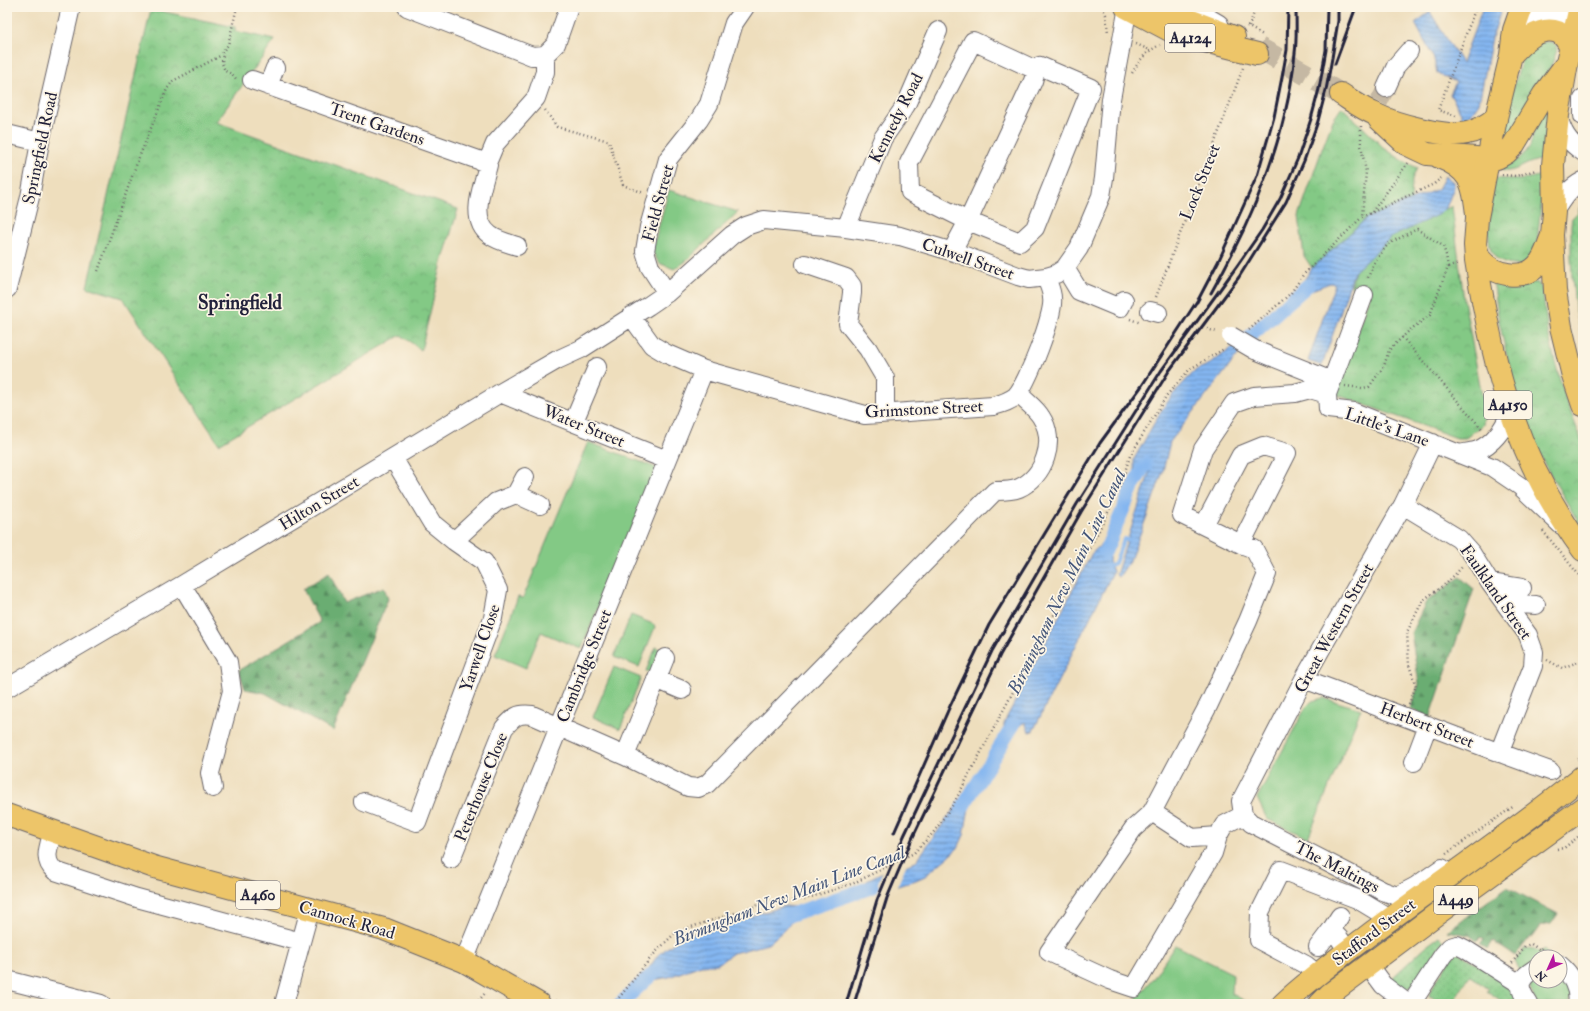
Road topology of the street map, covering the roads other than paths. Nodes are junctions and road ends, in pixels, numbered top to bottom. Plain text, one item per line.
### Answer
1 (71, 7) edge
2 (407, 7) edge
3 (569, 7) edge
4 (744, 7) edge
5 (1127, 7) edge
6 (1165, 7) edge
7 (1190, 7) edge
8 (1522, 7) edge
9 (1580, 13) edge
10 (1514, 30) junction
11 (938, 31) dead end
12 (1255, 46) junction
13 (1409, 51) dead end
14 (1569, 54) junction
15 (544, 55) junction
16 (1511, 55) junction
17 (275, 68) dead end
18 (1036, 70) junction
19 (1341, 94) tunnel mouth
20 (1583, 99) edge
21 (1378, 104) junction
22 (1558, 115) junction
23 (1583, 116) edge
24 (1496, 118) junction
25 (7, 134) edge
26 (40, 142) junction
27 (1583, 152) edge
28 (1434, 155) junction
29 (487, 163) junction
30 (1487, 166) junction
31 (1583, 181) edge
32 (1554, 212) junction
33 (1477, 218) junction
34 (968, 221) junction
35 (846, 228) junction
36 (1552, 235) junction
37 (1475, 245) junction
38 (517, 246) dead end
39 (952, 251) junction
40 (805, 264) dead end
41 (1065, 268) junction
42 (1046, 277) junction
43 (7, 289) edge
44 (667, 293) junction
45 (1364, 295) road end
46 (1124, 300) dead end
47 (632, 316) junction
48 (1235, 338) road end
49 (597, 367) dead end
50 (704, 370) junction
51 (1330, 388) junction
52 (500, 393) junction
53 (1018, 393) junction
54 (1583, 405) edge
55 (885, 413) junction
56 (1510, 413) junction
57 (574, 422) junction
58 (1433, 443) junction
59 (1460, 454) junction
60 (393, 458) junction
61 (667, 460) junction
62 (525, 477) dead end
63 (516, 494) junction
64 (540, 505) dead end
65 (1403, 505) junction
66 (1204, 526) junction
67 (454, 541) junction
68 (1578, 543) edge
69 (1241, 544) junction
70 (1490, 583) junction
71 (182, 586) junction
72 (1522, 588) dead end
73 (1505, 603) junction
74 (1536, 605) dead end
75 (665, 658) dead end
76 (656, 679) junction
77 (1304, 679) junction
78 (7, 688) edge
79 (682, 690) dead end
80 (1428, 725) junction
81 (560, 727) junction
82 (1499, 753) junction
83 (625, 756) junction
84 (1414, 762) dead end
85 (1550, 771) dead end
86 (1583, 776) edge
87 (213, 788) dead end
88 (364, 802) dead end
89 (1583, 808) edge
90 (1152, 812) junction
91 (1536, 814) junction
92 (7, 815) edge
93 (1242, 815) junction
94 (53, 831) junction
95 (1218, 836) junction
96 (451, 859) dead end
97 (310, 909) junction
98 (1390, 919) junction
99 (301, 942) junction
100 (1318, 947) dead end
101 (1348, 951) junction
102 (464, 961) junction
103 (1368, 966) junction
104 (1317, 974) junction
105 (1528, 974) edge
106 (1568, 974) edge
107 (7, 980) edge
108 (1520, 984) junction
109 (1321, 1001) edge
110 (101, 1004) edge
111 (284, 1004) edge
112 (539, 1004) edge
113 (1283, 1004) edge
114 (1409, 1004) edge
115 (1529, 1004) edge
116 (1577, 1004) edge

1 - 26 street, Springfield Road
2 - 15 street
3 - 15 street
4 - 44 street, Field Street
5 - 12 main road, A4124
5 - 41 street, Culwell Street
6 - 12 main road, A4124
7 - 12 street, A4124
8 - 10 main road, A4150
9 - 10 street
9 - 14 main road
10 - 16 main road, A4150
11 - 35 street, Kennedy Road
13 - 21 street
14 - 16 main road
14 - 22 main road
14 - 30 main road
15 - 29 street
16 - 24 main road, A4150
17 - 29 street, Trent Gardens
18 - 34 street
18 - 34 street
18 - 34 street
19 - 21 main road
20 - 23 street
21 - 24 main road
21 - 28 main road
22 - 27 street
22 - 32 main road
24 - 30 main road, A4150
25 - 26 street
26 - 43 street, Springfield Road
28 - 30 main road
28 - 33 main road
29 - 38 street
30 - 33 main road, A4150
31 - 32 street
32 - 36 main road
33 - 37 main road, A4150
34 - 39 street
35 - 39 street, Culwell Street
35 - 44 street, Culwell Street
36 - 37 main road
36 - 54 main road
37 - 56 main road, A4150
39 - 42 street, Culwell Street
40 - 55 street
41 - 42 street, Culwell Street
41 - 46 street
42 - 53 street, Grimstone Street
44 - 47 street, Culwell Street
45 - 51 street
47 - 50 street, Grimstone Street
47 - 52 street, Hilton Street
48 - 51 street, bridge
49 - 57 street
50 - 55 street, Grimstone Street
50 - 61 street, Cambridge Street
51 - 58 street, Little's Lane
51 - 66 street
52 - 57 street, Water Street
52 - 60 street, Hilton Street
53 - 55 street, Grimstone Street
53 - 83 street
56 - 59 street
56 - 68 main road, A4150
57 - 61 street, Water Street
58 - 59 street, Little's Lane
58 - 65 street, Great Western Street
59 - 68 street, Little's Lane
60 - 67 street, Yarwell Close
60 - 71 street, Hilton Street
61 - 81 street, Cambridge Street
62 - 63 street
63 - 64 street
63 - 67 street
65 - 70 street, Faulkland Street
65 - 77 street, Great Western Street
66 - 69 street
66 - 69 street
67 - 88 street, Yarwell Close
69 - 90 street
70 - 72 street
70 - 73 street, Faulkland Street
71 - 78 street, Hilton Street
71 - 87 street
73 - 74 street
73 - 82 street, Faulkland Street
75 - 76 street
76 - 79 street
76 - 83 street
77 - 80 street, Herbert Street
77 - 93 street, Great Western Street
80 - 82 street, Herbert Street
80 - 84 street
81 - 83 street
81 - 96 street, Peterhouse Close
81 - 102 street, Cambridge Street
82 - 85 street, Herbert Street
86 - 91 main road, Stafford Street / A449
89 - 103 main road, Stafford Street / A449
90 - 95 street
90 - 95 street
91 - 93 street, The Maltings
91 - 98 main road, Stafford Street / A449
92 - 94 main road, Cannock Road / A460
93 - 95 street
94 - 97 main road, Cannock Road / A460
94 - 99 street, Cannock Road
97 - 99 street
97 - 102 main road, Cannock Road / A460
98 - 101 main road, Stafford Street / A449
98 - 104 street
99 - 111 street
100 - 101 street
101 - 104 main road, Stafford Street / A449
102 - 112 main road, Cannock Road / A460
103 - 109 main road, Stafford Street / A449
103 - 114 street
104 - 113 main road, Stafford Street / A449
105 - 108 street
106 - 116 street
107 - 110 street
108 - 114 street
108 - 115 street

